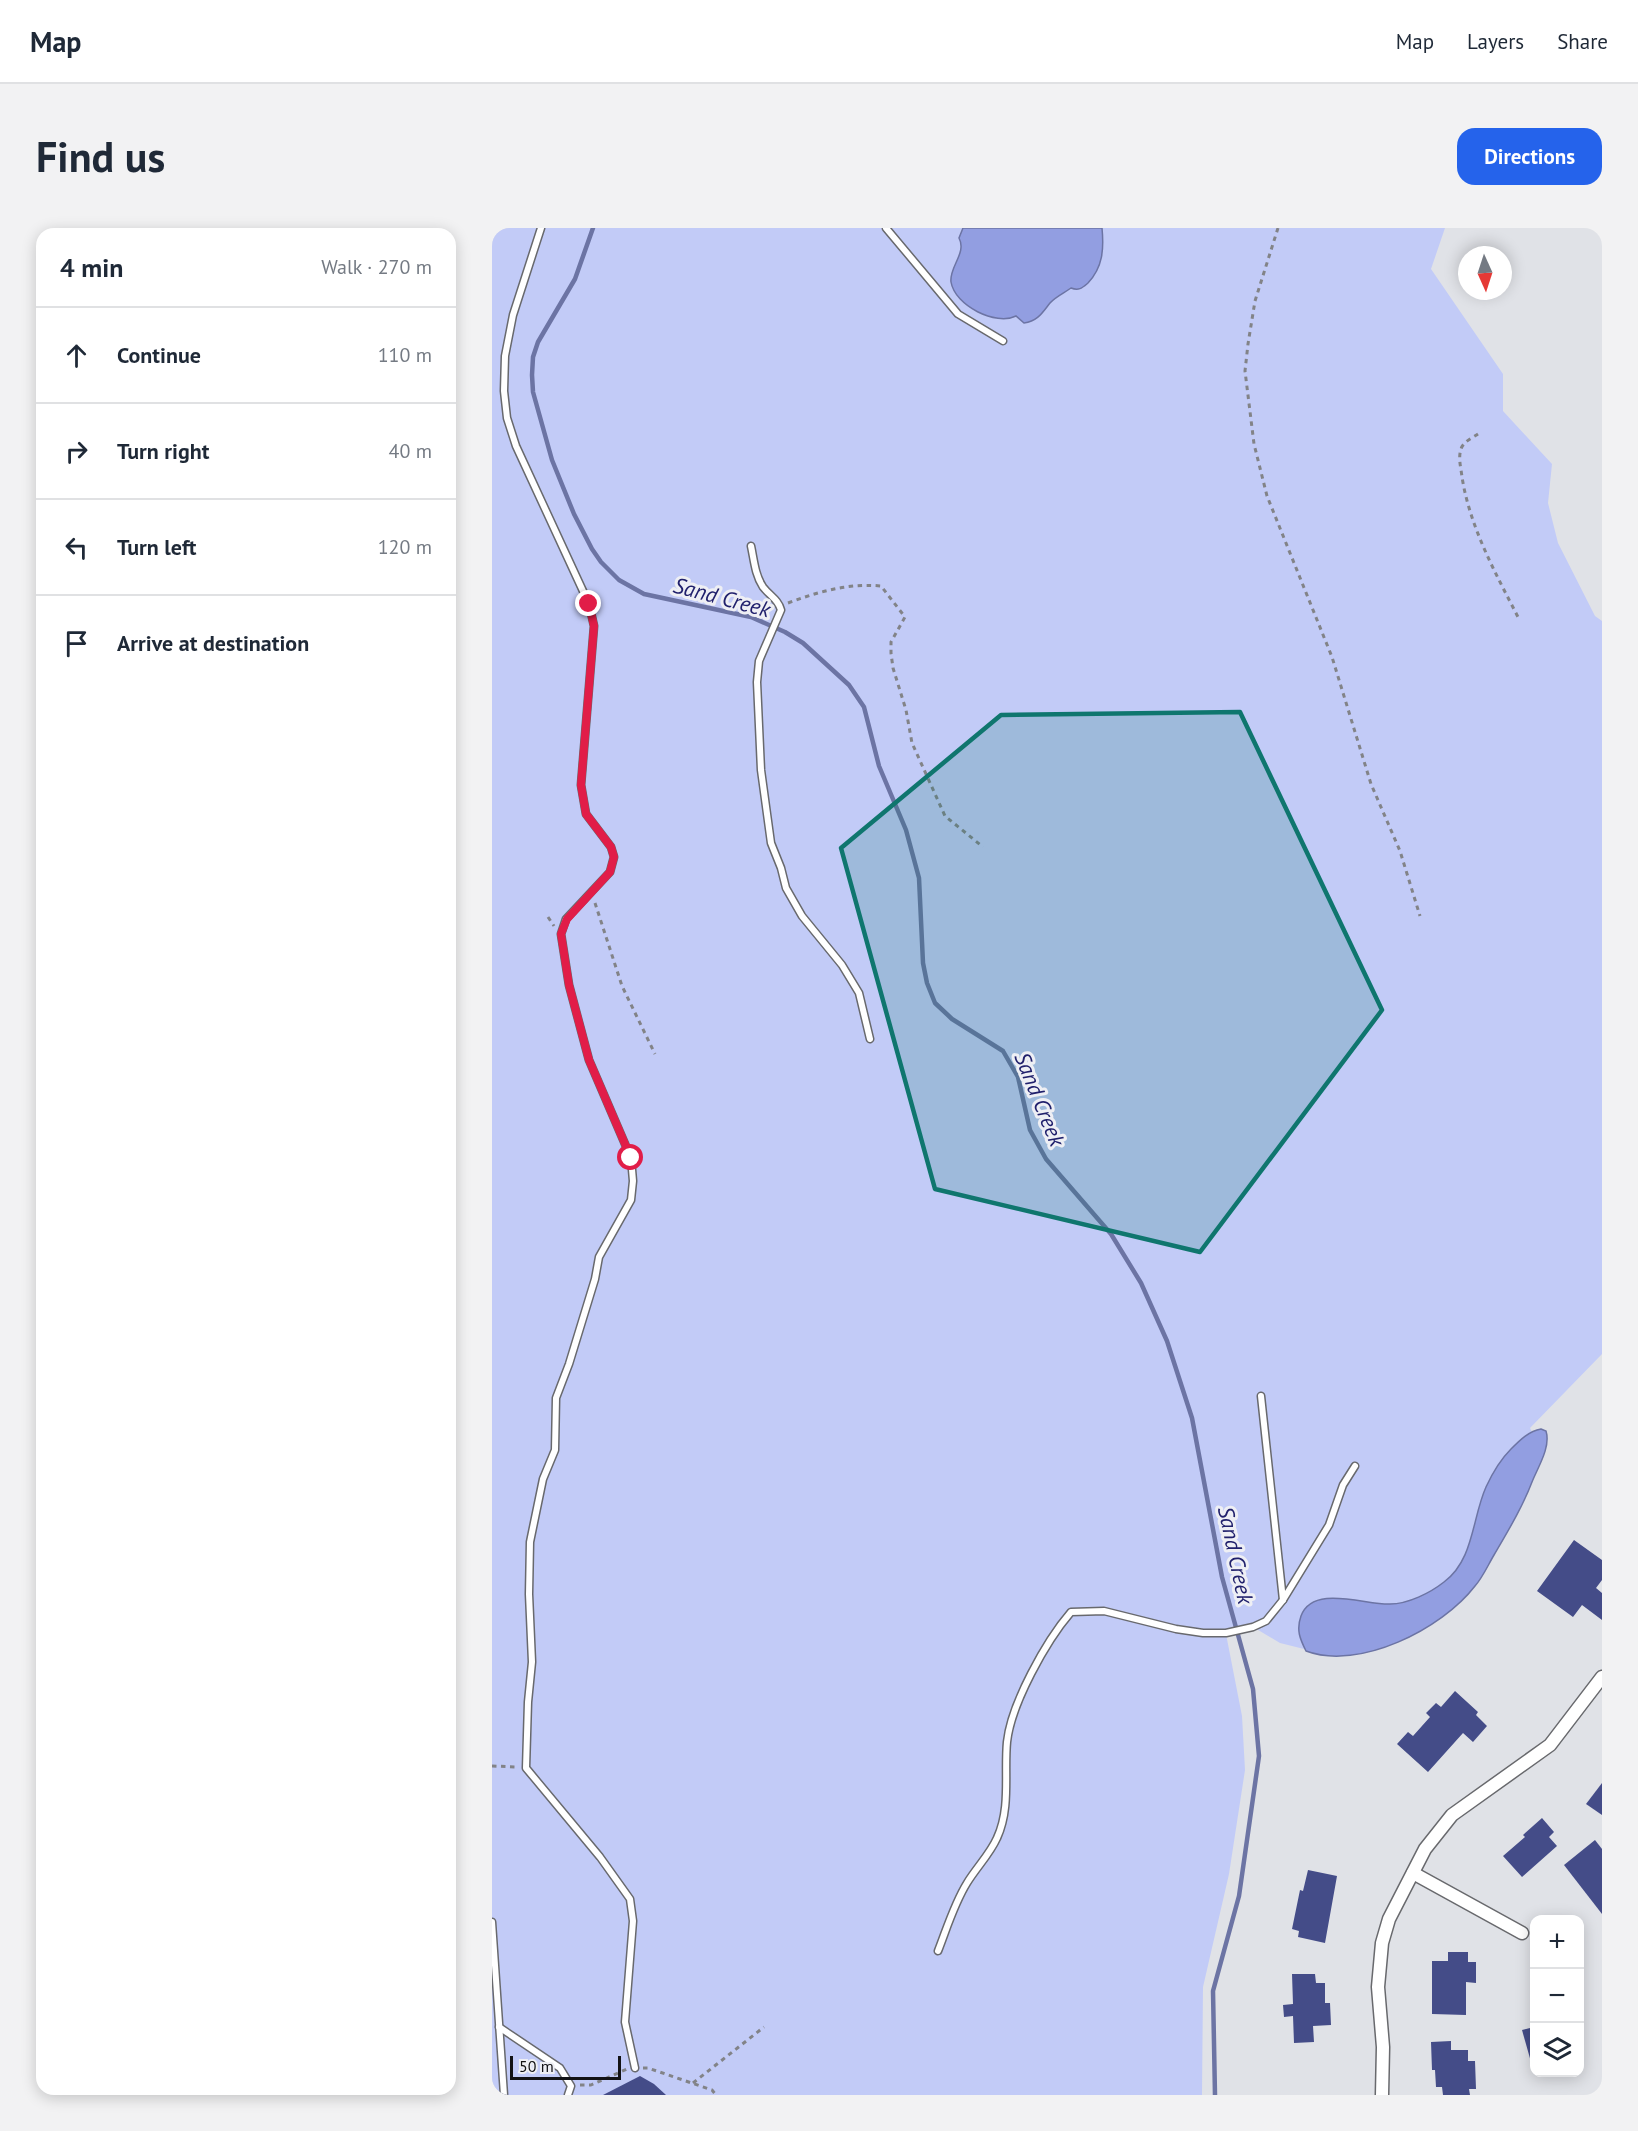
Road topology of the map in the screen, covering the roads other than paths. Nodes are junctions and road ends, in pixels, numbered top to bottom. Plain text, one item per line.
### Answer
1 (541, 228) edge
2 (886, 228) edge
3 (1003, 341) dead end
4 (751, 546) dead end
5 (870, 1039) dead end
6 (1261, 1396) dead end
7 (1355, 1466) dead end
8 (1283, 1600) junction
9 (1602, 1677) edge
10 (1413, 1873) junction
11 (492, 1922) edge
12 (1522, 1933) dead end
13 (938, 1951) dead end
14 (499, 2027) junction
15 (635, 2068) road end
16 (504, 2095) edge
17 (568, 2095) edge
18 (1382, 2095) edge

1 - 15 lane
2 - 3 lane
4 - 5 lane
6 - 8 lane
7 - 8 lane
8 - 13 lane
9 - 10 street
10 - 12 street
10 - 18 street
11 - 14 lane
14 - 16 lane
14 - 17 lane

